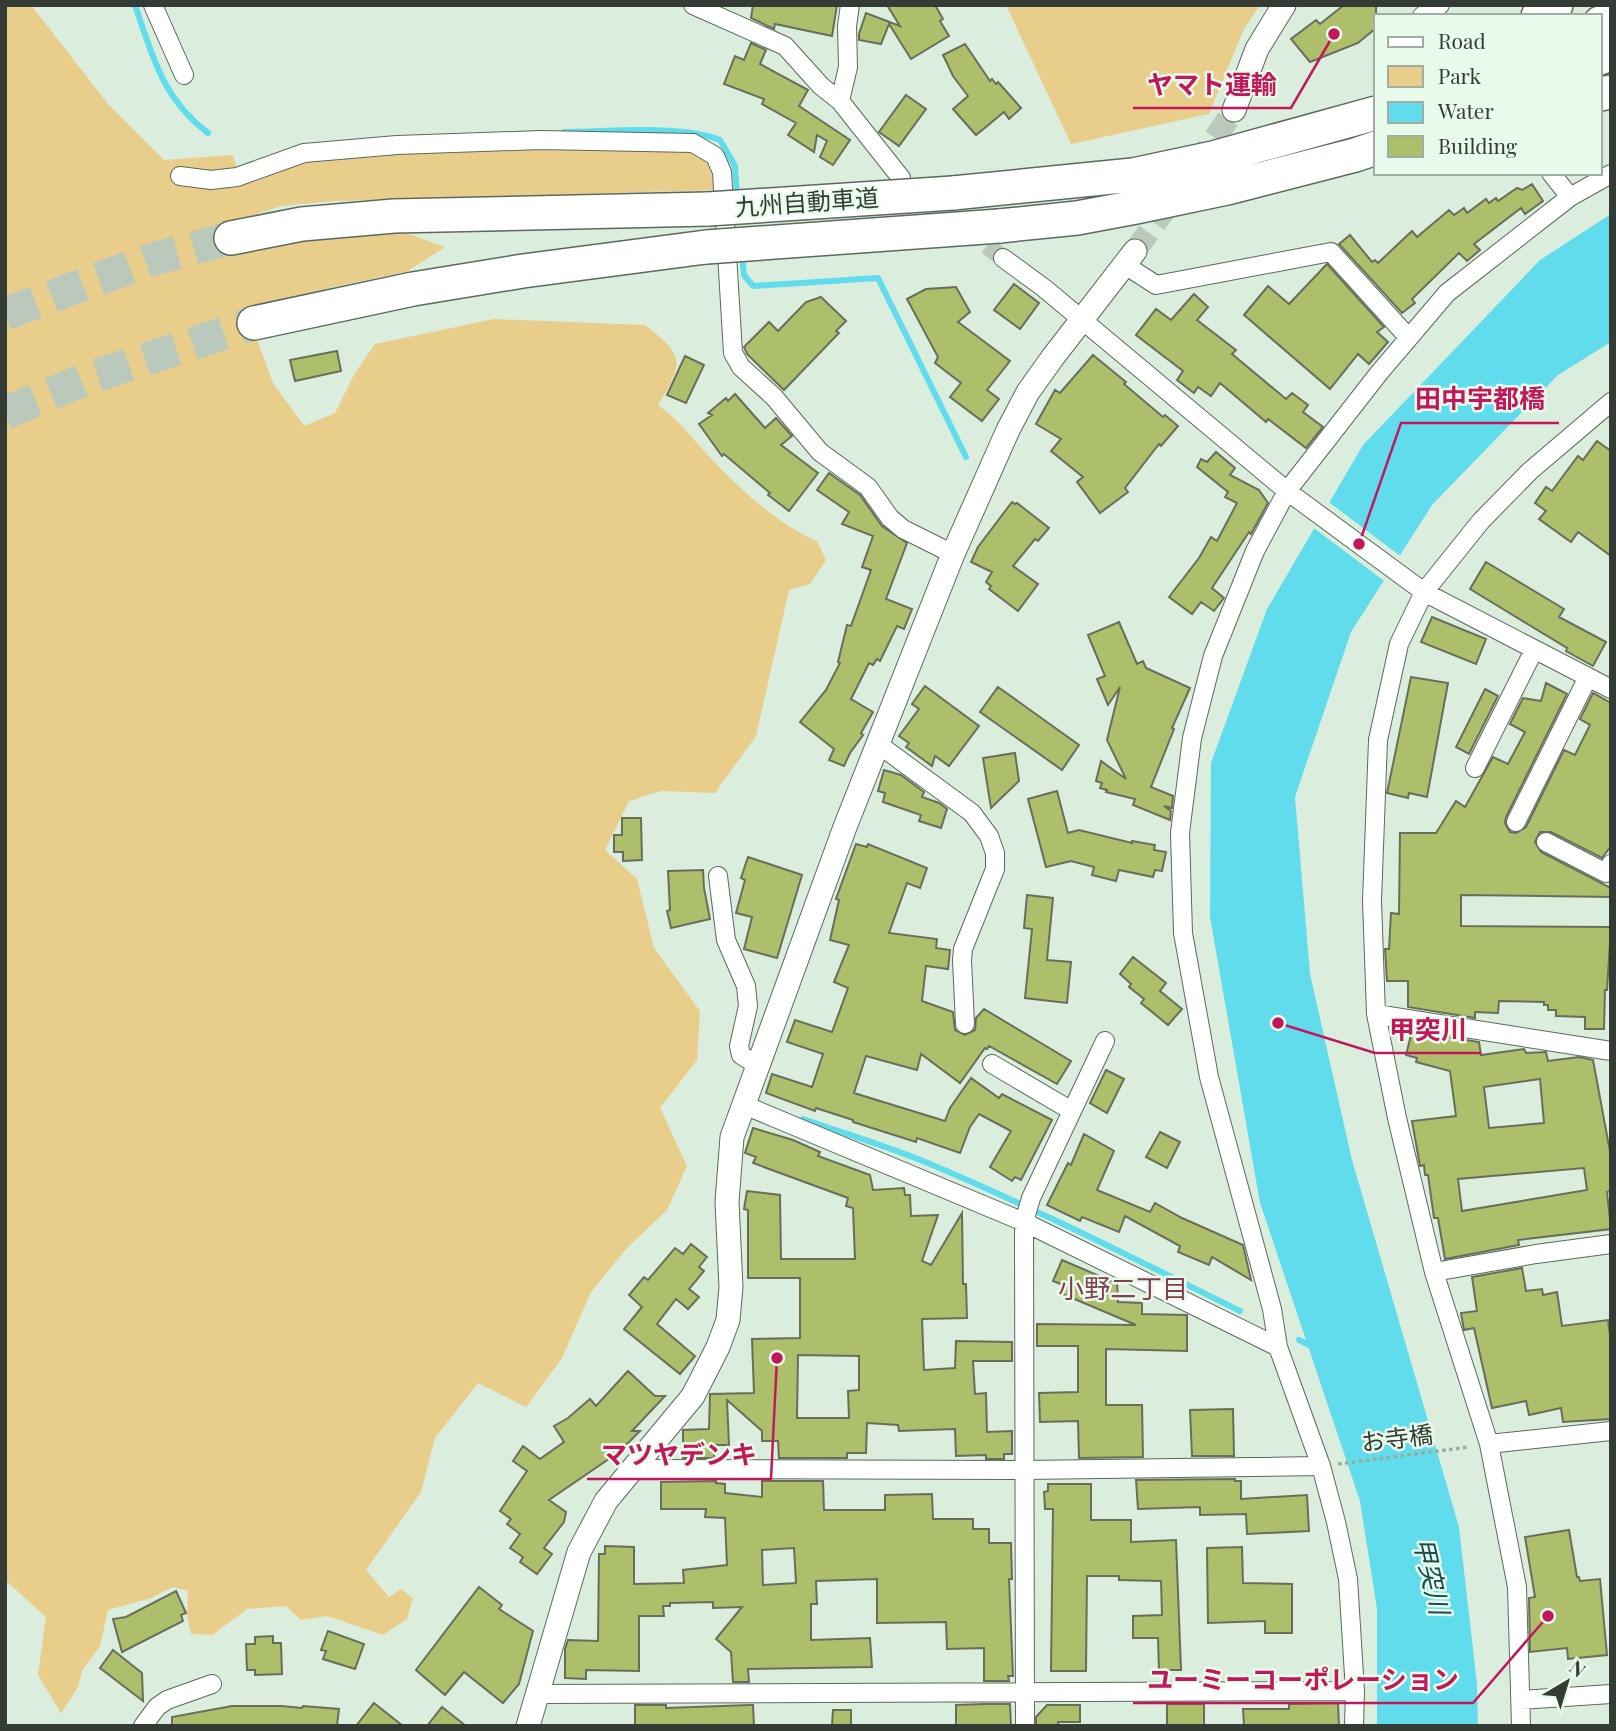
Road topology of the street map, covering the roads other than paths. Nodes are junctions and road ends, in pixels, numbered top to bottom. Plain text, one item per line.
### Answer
1 (153, 5) edge
2 (693, 5) edge
3 (850, 5) edge
4 (1284, 5) edge
5 (184, 75) dead end
6 (1374, 95) edge
7 (839, 101) junction
8 (1234, 110) tunnel mouth
9 (1374, 114) edge
10 (1374, 149) edge
11 (1374, 157) edge
12 (1213, 158) junction
13 (1611, 174) edge
14 (1553, 175) edge
15 (180, 176) dead end
16 (901, 178) dead end
17 (1570, 197) junction
18 (1136, 207) junction
19 (231, 238) tunnel mouth
20 (1003, 258) tunnel mouth
21 (1130, 258) joint
22 (1082, 321) junction
23 (254, 323) tunnel mouth
24 (1408, 337) junction
25 (1610, 404) edge
26 (1287, 491) junction
27 (953, 554) junction
28 (1423, 592) junction
29 (1534, 650) junction
30 (1588, 677) junction
31 (1611, 689) edge
32 (878, 744) junction
33 (1475, 768) dead end
34 (1516, 822) dead end
35 (1546, 842) dead end
36 (1611, 864) edge
37 (719, 876) dead end
38 (1376, 1014) junction
39 (965, 1024) dead end
40 (1105, 1041) dead end
41 (1611, 1051) edge
42 (992, 1064) dead end
43 (759, 1066) junction
44 (744, 1105) junction
45 (1072, 1111) junction
46 (1027, 1211) junction
47 (1611, 1244) edge
48 (1434, 1272) junction
49 (1278, 1347) junction
50 (1611, 1431) edge
51 (1489, 1444) junction
52 (1326, 1466) junction
53 (631, 1468) junction
54 (1024, 1470) junction
55 (212, 1684) dead end
56 (1355, 1691) junction
57 (1025, 1693) junction
58 (536, 1694) junction
59 (1611, 1694) edge
60 (1521, 1700) junction
61 (142, 1726) edge
62 (528, 1726) edge
63 (1025, 1726) edge
64 (1354, 1726) edge
65 (1521, 1726) edge

1 - 5 street
2 - 7 street
3 - 7 street
4 - 8 street
6 - 12 highway
7 - 16 street
9 - 12 highway, 九州自動車道
10 - 18 highway, 九州自動車道
11 - 18 highway
12 - 19 highway, 九州自動車道, bridge
13 - 17 street
14 - 17 street
15 - 27 street
17 - 24 street
18 - 23 highway, 九州自動車道, bridge
20 - 22 street
21 - 22 street
21 - 24 street
22 - 26 street
22 - 27 street
24 - 26 street
25 - 28 street
26 - 28 street
26 - 49 street
27 - 32 street
28 - 29 street
28 - 38 street
29 - 30 street
29 - 33 street
30 - 31 street
30 - 34 street
32 - 39 street
32 - 43 street
35 - 36 street
37 - 43 street
38 - 41 street
38 - 48 street
40 - 45 street
42 - 45 street
43 - 44 street
44 - 46 street
44 - 53 street
45 - 46 street
46 - 49 street
46 - 54 street
47 - 48 street
48 - 51 street
49 - 52 street
50 - 51 street
51 - 60 street
52 - 54 street
52 - 56 street
53 - 54 street
53 - 58 street
54 - 57 street
55 - 61 street
56 - 57 street
56 - 64 street
57 - 58 street
57 - 63 street
58 - 62 street
59 - 60 street
60 - 65 street

